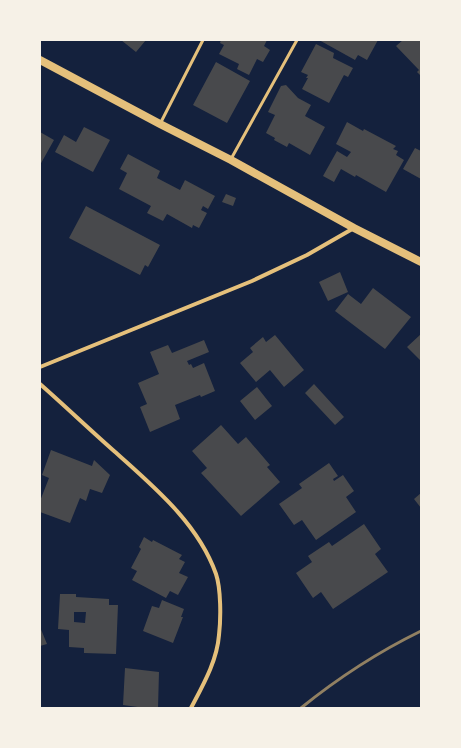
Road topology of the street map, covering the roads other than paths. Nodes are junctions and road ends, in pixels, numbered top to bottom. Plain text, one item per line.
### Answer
1 (203, 40) edge
2 (297, 40) edge
3 (40, 60) edge
4 (160, 124) junction
5 (231, 160) junction
6 (354, 228) junction
7 (421, 262) edge
8 (40, 367) edge
9 (40, 384) edge
10 (191, 708) edge

1 - 4 lane
2 - 5 lane
3 - 4 main road
4 - 5 main road
5 - 6 main road
6 - 7 main road
6 - 8 street
9 - 10 street

